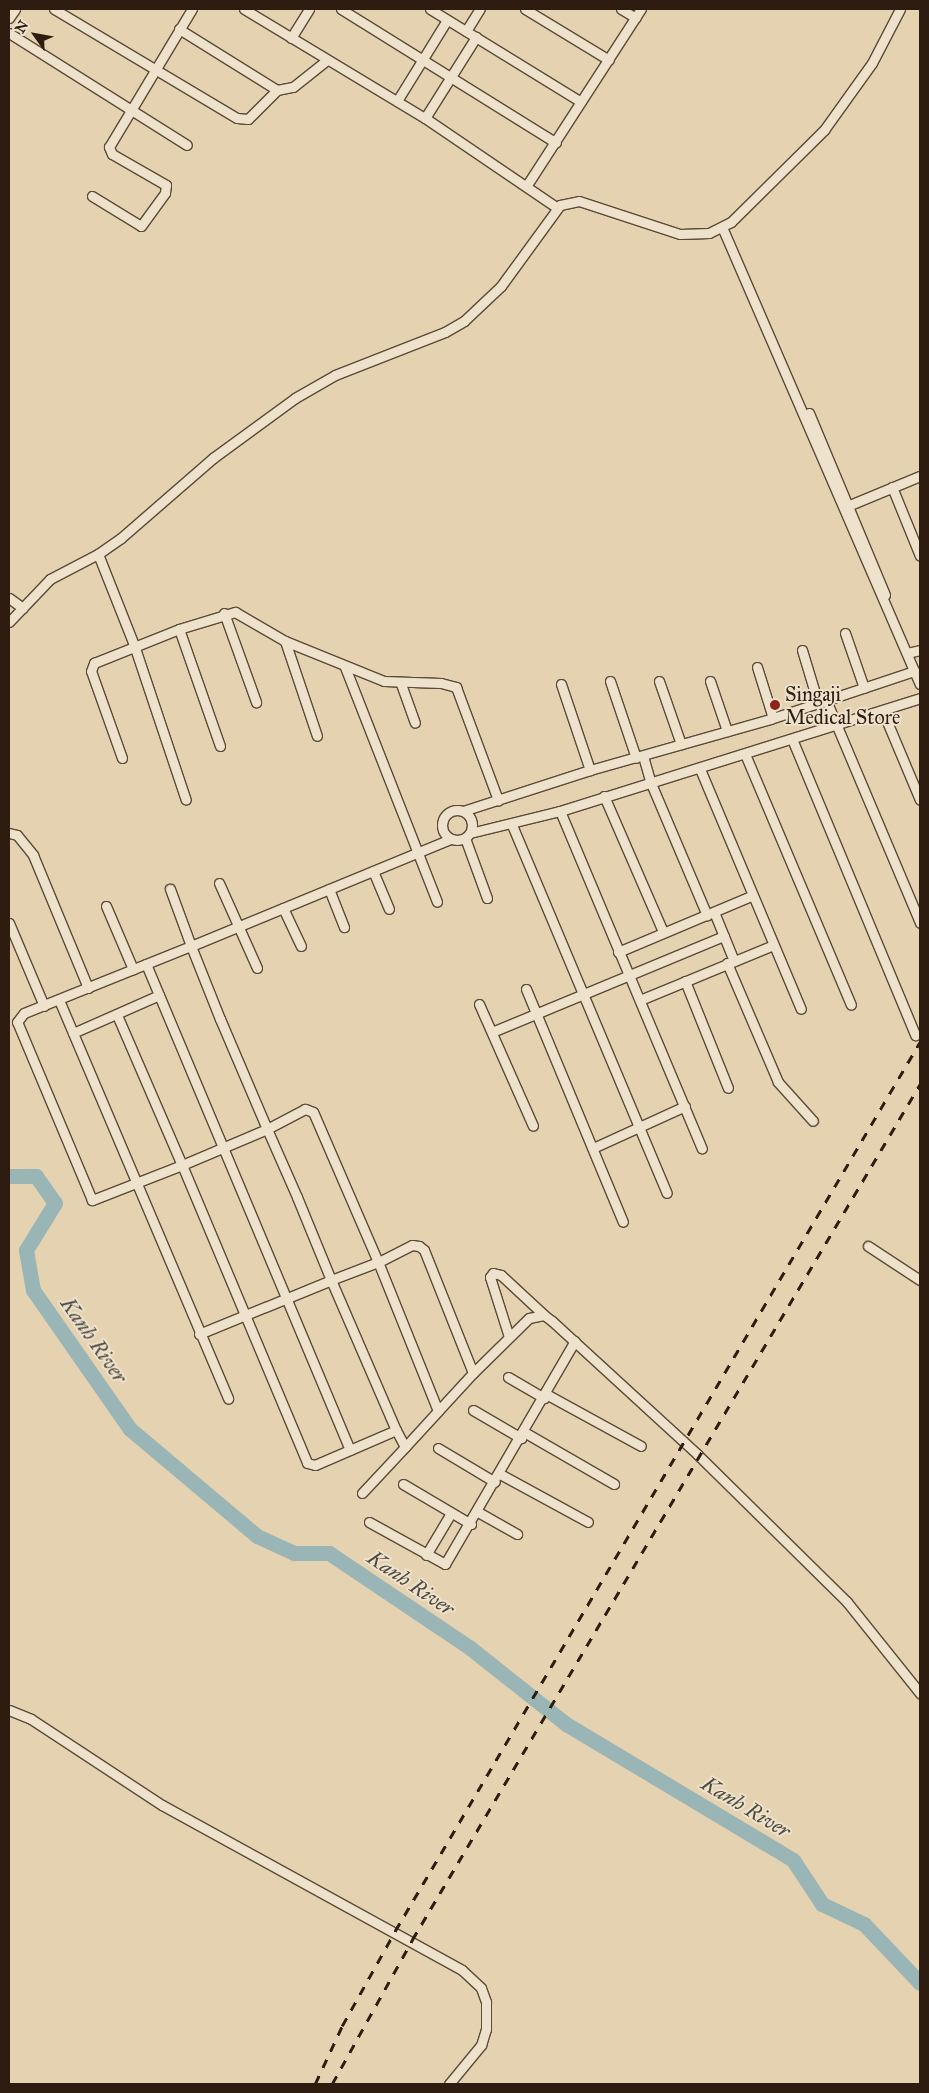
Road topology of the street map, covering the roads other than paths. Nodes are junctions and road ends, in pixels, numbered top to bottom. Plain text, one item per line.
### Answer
1 (15, 9) edge
2 (54, 9) edge
3 (192, 9) edge
4 (244, 9) edge
5 (309, 9) edge
6 (341, 9) edge
7 (430, 9) edge
8 (480, 9) edge
9 (525, 9) edge
10 (621, 9) edge
11 (641, 9) edge
12 (900, 9) edge
13 (9, 18) edge
14 (636, 18) junction
15 (447, 20) junction
16 (180, 29) junction
17 (466, 32) junction
18 (9, 33) edge
19 (476, 37) junction
20 (291, 38) junction
21 (327, 60) junction
22 (423, 60) junction
23 (609, 60) junction
24 (155, 70) junction
25 (451, 76) junction
26 (277, 90) junction
27 (397, 101) junction
28 (581, 102) junction
29 (131, 109) junction
30 (425, 118) junction
31 (556, 142) junction
32 (187, 145) dead end
33 (527, 185) junction
34 (92, 196) dead end
35 (556, 207) junction
36 (725, 226) junction
37 (920, 476) edge
38 (892, 487) junction
39 (845, 506) junction
40 (98, 554) junction
41 (920, 556) edge
42 (9, 598) edge
43 (23, 608) junction
44 (224, 613) junction
45 (9, 622) edge
46 (179, 629) junction
47 (845, 633) dead end
48 (284, 641) junction
49 (134, 645) junction
50 (802, 650) dead end
51 (920, 650) edge
52 (907, 653) junction
53 (345, 667) junction
54 (756, 667) dead end
55 (914, 671) junction
56 (610, 681) dead end
57 (659, 681) dead end
58 (710, 681) dead end
59 (401, 684) junction
60 (562, 684) dead end
61 (920, 684) edge
62 (864, 688) junction
63 (920, 698) edge
64 (256, 702) dead end
65 (822, 702) junction
66 (883, 712) junction
67 (773, 718) junction
68 (414, 723) dead end
69 (837, 726) junction
70 (727, 731) junction
71 (318, 736) dead end
72 (792, 739) junction
73 (681, 744) junction
74 (220, 746) dead end
75 (745, 754) junction
76 (639, 757) junction
77 (122, 758) dead end
78 (700, 769) junction
79 (590, 770) junction
80 (650, 781) junction
81 (604, 796) junction
82 (186, 800) dead end
83 (498, 800) junction
84 (920, 800) edge
85 (463, 811) junction
86 (560, 811) junction
87 (512, 825) junction
88 (9, 833) edge
89 (467, 835) junction
90 (451, 839) junction
91 (418, 852) junction
92 (373, 871) junction
93 (219, 882) dead end
94 (170, 889) dead end
95 (329, 889) junction
96 (751, 896) junction
97 (487, 898) dead end
98 (437, 902) dead end
99 (106, 906) dead end
100 (283, 908) junction
101 (389, 909) dead end
102 (711, 913) junction
103 (9, 923) edge
104 (920, 923) edge
105 (240, 926) junction
106 (344, 927) dead end
107 (663, 932) junction
108 (724, 936) junction
109 (191, 946) junction
110 (301, 946) dead end
111 (771, 946) junction
112 (618, 952) junction
113 (731, 962) junction
114 (146, 964) junction
115 (257, 968) dead end
116 (133, 969) junction
117 (628, 976) junction
118 (685, 981) junction
119 (88, 988) junction
120 (526, 989) dead end
121 (159, 995) junction
122 (583, 995) junction
123 (59, 1000) junction
124 (640, 1000) junction
125 (479, 1004) dead end
126 (44, 1006) junction
127 (851, 1006) dead end
128 (801, 1009) dead end
129 (537, 1014) junction
130 (117, 1015) junction
131 (492, 1032) junction
132 (73, 1033) junction
133 (915, 1035) dead end
134 (728, 1088) dead end
135 (684, 1106) junction
136 (813, 1121) dead end
137 (533, 1126) dead end
138 (640, 1126) junction
139 (267, 1129) junction
140 (225, 1147) junction
141 (593, 1148) junction
142 (702, 1148) dead end
143 (182, 1165) junction
144 (137, 1185) junction
145 (667, 1192) dead end
146 (623, 1222) dead end
147 (868, 1246) dead end
148 (378, 1262) junction
149 (331, 1280) junction
150 (920, 1280) edge
151 (286, 1298) junction
152 (244, 1315) junction
153 (544, 1315) junction
154 (199, 1334) junction
155 (509, 1337) junction
156 (575, 1341) junction
157 (473, 1373) junction
158 (508, 1377) dead end
159 (545, 1396) junction
160 (228, 1399) dead end
161 (474, 1410) dead end
162 (438, 1411) junction
163 (396, 1430) junction
164 (523, 1435) junction
165 (641, 1446) dead end
166 (405, 1447) junction
167 (438, 1448) dead end
168 (350, 1450) junction
169 (498, 1478) junction
170 (403, 1484) dead end
171 (614, 1484) dead end
172 (362, 1493) dead end
173 (478, 1512) junction
174 (451, 1513) junction
175 (369, 1522) dead end
176 (588, 1522) dead end
177 (471, 1524) junction
178 (517, 1534) dead end
179 (426, 1555) junction
180 (920, 1693) edge
181 (9, 1710) edge
182 (449, 2084) edge

1 - 13 street
2 - 24 street
3 - 16 street
4 - 20 street
5 - 20 street
6 - 22 street
7 - 15 street
8 - 17 street
9 - 23 street
10 - 14 street
11 - 14 street
12 - 36 street
14 - 23 street
15 - 17 street
15 - 22 street
16 - 24 street
16 - 26 street
17 - 19 street
18 - 29 street
19 - 25 street
19 - 28 street
20 - 21 street
21 - 26 street
21 - 27 street
22 - 25 street
22 - 27 street
23 - 28 street
24 - 26 street
24 - 29 street
25 - 30 street
25 - 31 street
27 - 30 street
28 - 31 street
29 - 32 street
29 - 34 street
30 - 33 street
31 - 33 street
33 - 35 street
35 - 36 street
35 - 40 street
36 - 39 street
37 - 38 street
38 - 39 street
38 - 41 street
39 - 52 street
40 - 43 street
40 - 49 street
42 - 43 street
43 - 45 street
44 - 46 street
44 - 48 street
44 - 64 street
46 - 49 street
46 - 74 street
47 - 62 street
48 - 53 street
48 - 71 street
49 - 77 street
49 - 82 street
50 - 65 street
51 - 52 street
52 - 55 street
53 - 59 street
53 - 91 street
54 - 67 street
55 - 61 street
55 - 62 street
56 - 76 street
57 - 73 street
58 - 70 street
59 - 68 street
59 - 83 street
60 - 79 street
62 - 65 street
63 - 66 street
65 - 67 street
65 - 69 street
66 - 69 street
66 - 84 street
67 - 70 street
69 - 72 street
69 - 104 street
70 - 73 street
72 - 75 street
72 - 133 street
73 - 76 street
75 - 78 street
75 - 127 street
76 - 79 street
76 - 80 street
78 - 80 street
78 - 96 street
79 - 83 street
80 - 81 street
80 - 102 street
81 - 86 street
81 - 107 street
83 - 85 street
85 - 89 street
85 - 90 street
86 - 87 street
86 - 112 street
87 - 89 street
87 - 122 street
88 - 119 street
89 - 90 street
89 - 97 street
90 - 91 street
91 - 92 street
91 - 98 street
92 - 95 street
92 - 101 street
93 - 105 street
94 - 109 street
95 - 100 street
95 - 106 street
96 - 102 street
96 - 111 street
99 - 116 street
100 - 105 street
100 - 110 street
102 - 107 street
102 - 108 street
103 - 126 street
105 - 109 street
105 - 115 street
107 - 112 street
108 - 113 street
108 - 117 street
109 - 114 street
109 - 139 street
111 - 113 street
111 - 128 street
112 - 117 street
113 - 118 street
113 - 136 street
114 - 116 street
114 - 121 street
116 - 119 street
117 - 122 street
117 - 124 street
118 - 124 street
118 - 134 street
119 - 123 street
120 - 129 street
121 - 130 street
121 - 140 street
122 - 129 street
122 - 138 street
123 - 126 street
123 - 132 street
124 - 135 street
125 - 131 street
126 - 144 street
129 - 131 street
129 - 141 street
130 - 132 street
130 - 143 street
131 - 137 street
132 - 144 street
135 - 138 street
135 - 142 street
138 - 141 street
138 - 145 street
139 - 140 street
139 - 148 street
139 - 149 street
140 - 143 street
140 - 151 street
141 - 146 street
143 - 144 street
143 - 152 street
144 - 154 street
147 - 150 street
148 - 149 street
148 - 157 street
148 - 162 street
149 - 151 street
149 - 163 street
151 - 152 street
151 - 168 street
152 - 154 street
152 - 168 street
153 - 155 street
153 - 155 street
153 - 156 street
154 - 160 street
155 - 157 street
156 - 159 street
156 - 180 street
157 - 162 street
158 - 159 street
159 - 164 street
159 - 165 street
161 - 164 street
162 - 166 street
163 - 166 street
163 - 168 street
164 - 169 street
164 - 171 street
166 - 172 street
167 - 169 street
169 - 173 street
169 - 176 street
170 - 174 street
173 - 177 street
173 - 178 street
174 - 177 street
174 - 179 street
175 - 179 street
177 - 179 street
181 - 182 street

